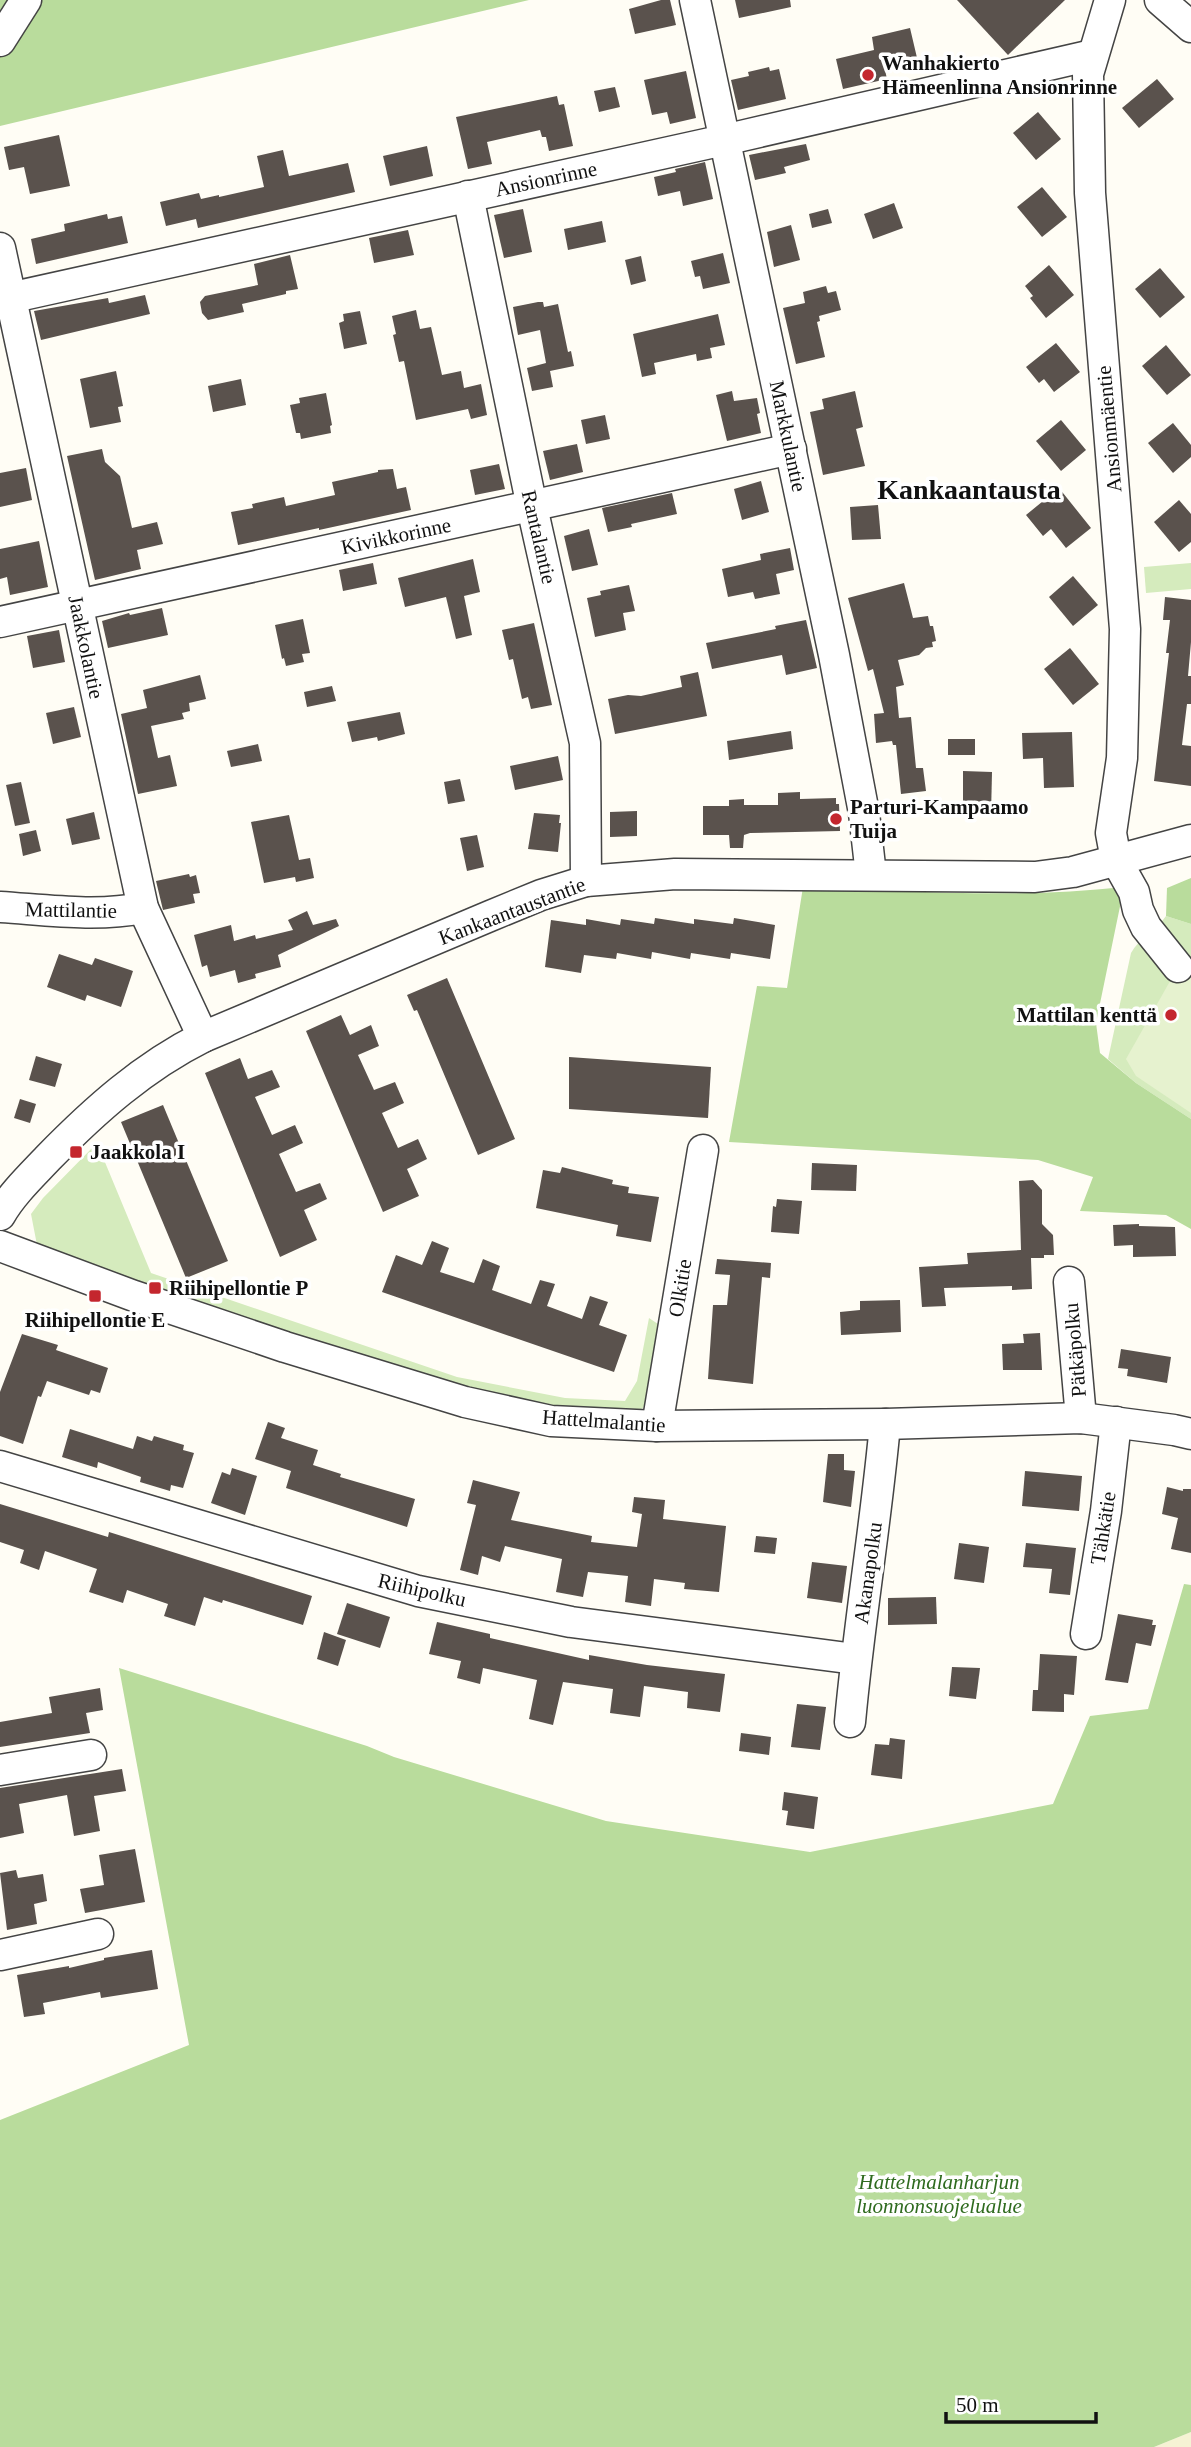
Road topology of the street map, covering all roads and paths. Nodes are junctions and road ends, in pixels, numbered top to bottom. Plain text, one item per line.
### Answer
1 (26, 0) edge
2 (695, 0) edge
3 (1110, 0) edge
4 (1160, 0) edge
5 (1191, 27) edge
6 (0, 41) edge
7 (1092, 55) junction
8 (724, 140) junction
9 (468, 196) junction
10 (0, 248) edge
11 (6, 299) edge
12 (791, 449) junction
13 (531, 507) junction
14 (77, 606) junction
15 (0, 622) edge
16 (1191, 840) edge
17 (1116, 860) junction
18 (871, 874) junction
19 (586, 881) junction
20 (0, 907) edge
21 (142, 908) junction
22 (1178, 967) dead end
23 (203, 1037) junction
24 (703, 1150) dead end
25 (0, 1215) edge
26 (0, 1246) edge
27 (1069, 1282) dead end
28 (1081, 1418) junction
29 (1116, 1422) junction
30 (885, 1424) junction
31 (657, 1426) junction
32 (1191, 1434) edge
33 (0, 1466) edge
34 (1086, 1634) dead end
35 (855, 1659) junction
36 (850, 1722) dead end
37 (91, 1755) dead end
38 (0, 1770) edge
39 (97, 1934) dead end
40 (0, 1955) edge

1 - 6 street
2 - 8 street, Markkulantie
3 - 7 street, Ansionmäentie
4 - 5 street
7 - 8 street, Ansionrinne
7 - 17 street, Ansionmäentie
8 - 9 street, Ansionrinne
8 - 12 street, Markkulantie
9 - 11 street, Ansionrinne
9 - 13 street, Rantalantie
10 - 11 street, Jaakkolantie
11 - 14 street, Jaakkolantie
12 - 13 street, Kivikkorinne
12 - 18 street, Markkulantie
13 - 14 street, Kivikkorinne
13 - 19 street, Rantalantie
14 - 15 street, Kivikkorinne
14 - 21 street, Jaakkolantie
16 - 17 street, Kankaantaustantie
17 - 18 street, Kankaantaustantie
17 - 22 street
18 - 19 street, Kankaantaustantie
19 - 23 street, Kankaantaustantie
20 - 21 street, Mattilantie
21 - 23 street, Jaakkolantie
23 - 25 street, Kankaantaustantie
24 - 31 street, Olkitie
26 - 31 street, Hattelmalantie
27 - 28 street, Pätkäpolku
28 - 29 street, Hattelmalantie
28 - 30 street, Hattelmalantie
29 - 32 street, Hattelmalantie
29 - 34 street, Tähkätie
30 - 31 street, Hattelmalantie
30 - 35 street, Akanapolku
33 - 35 street, Riihipolku
35 - 36 street, Akanapolku
37 - 38 street
39 - 40 street

